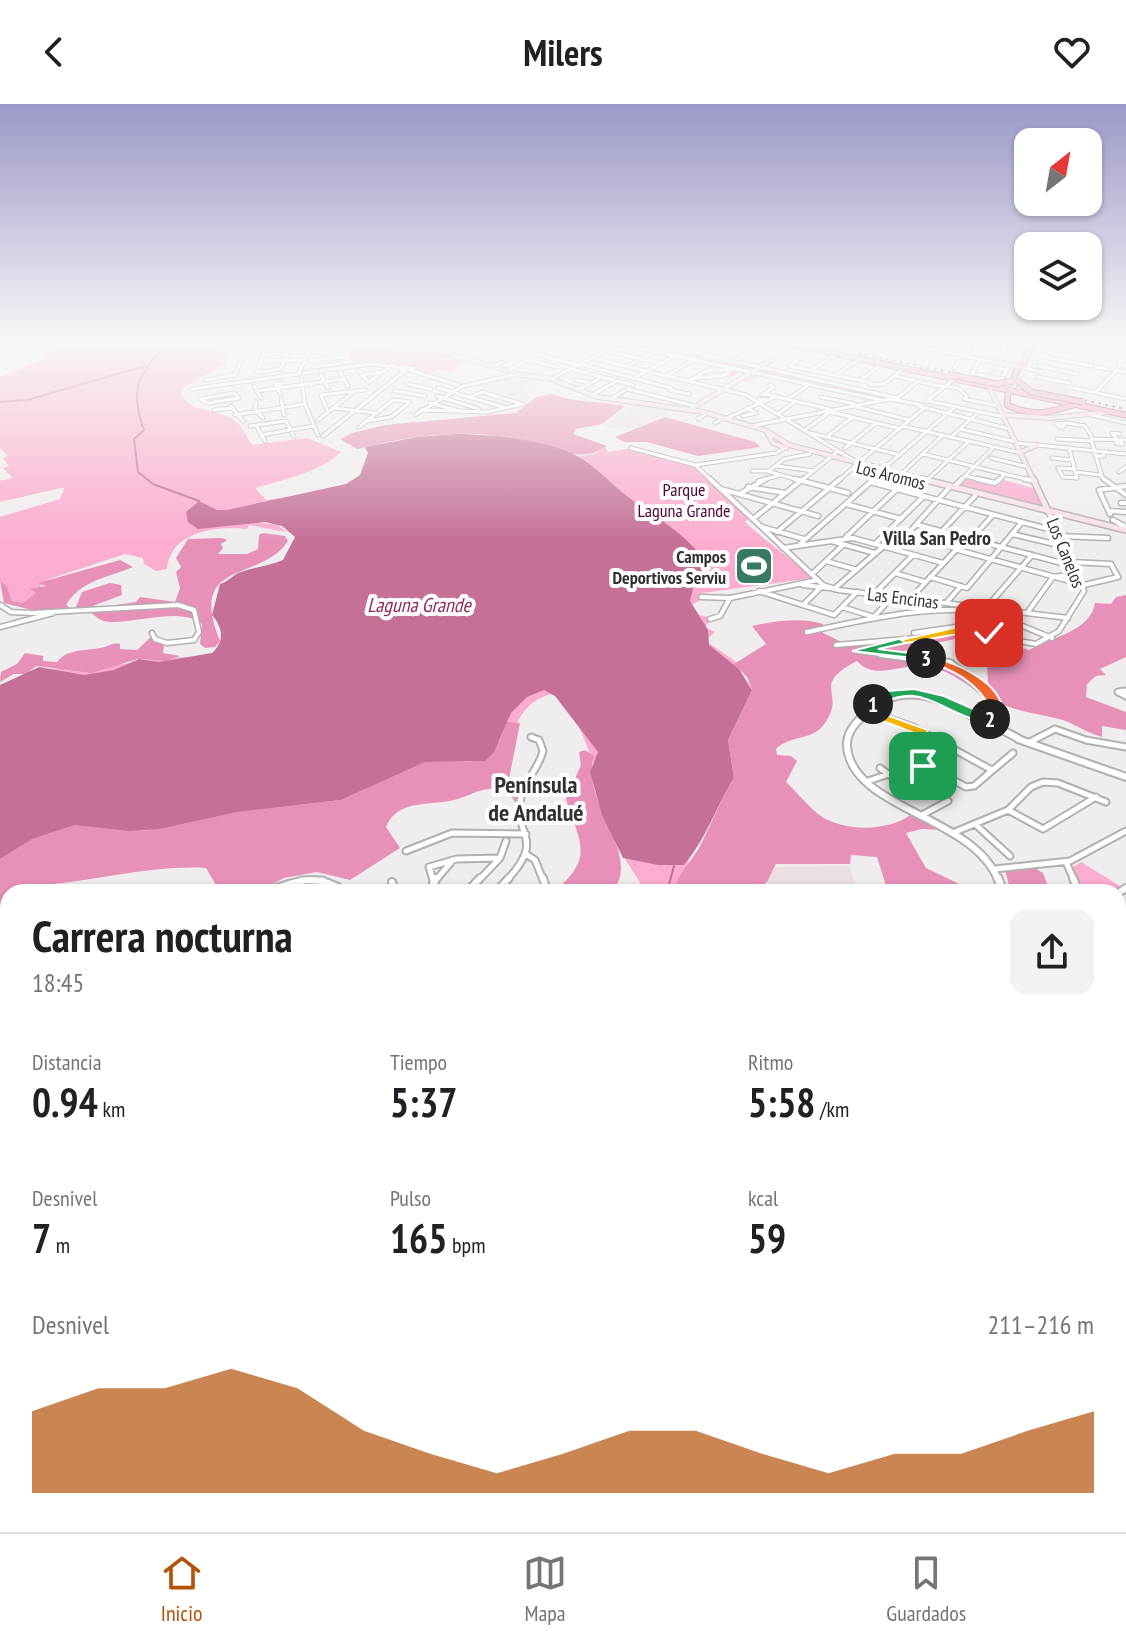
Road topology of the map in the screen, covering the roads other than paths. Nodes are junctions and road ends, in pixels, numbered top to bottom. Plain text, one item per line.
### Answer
1 (282, 408) edge
2 (222, 409) edge
3 (232, 409) edge
4 (277, 409) edge
5 (307, 409) edge
6 (382, 409) edge
7 (398, 409) edge
8 (401, 409) joint
9 (450, 409) edge
10 (479, 409) edge
11 (510, 409) edge
12 (697, 409) edge
13 (743, 409) edge
14 (749, 409) edge
15 (770, 409) edge
16 (785, 409) edge
17 (821, 409) edge
18 (840, 409) edge
19 (863, 409) edge
20 (919, 409) edge
21 (925, 409) edge
22 (953, 409) edge
23 (966, 409) edge
24 (1000, 409) edge
25 (1016, 409) edge
26 (1021, 409) edge
27 (1057, 409) edge
28 (1063, 409) joint
29 (1093, 409) edge
30 (214, 410) dead end
31 (330, 410) joint
32 (355, 410) junction
33 (421, 410) joint
34 (484, 410) junction
35 (258, 411) junction
36 (832, 412) junction
37 (979, 412) junction
38 (1110, 412) junction
39 (1125, 412) edge
40 (376, 413) junction
41 (466, 413) junction
42 (707, 413) junction
43 (734, 414) junction
44 (778, 414) junction
45 (235, 415) junction
46 (284, 415) dead end
47 (415, 415) dead end
48 (1085, 415) junction
49 (853, 417) junction
50 (943, 417) junction
51 (1004, 417) junction
52 (263, 418) dead end
53 (698, 419) dead end
54 (723, 419) junction
55 (318, 420) dead end
56 (787, 420) junction
57 (909, 420) junction
58 (970, 420) junction
59 (243, 421) dead end
60 (367, 421) junction
61 (715, 423) dead end
62 (876, 423) junction
63 (1068, 423) dead end
64 (1126, 423) edge
65 (740, 424) junction
66 (256, 425) junction
67 (250, 426) dead end
68 (751, 426) junction
69 (359, 427) dead end
70 (901, 427) junction
71 (1088, 428) junction
72 (1096, 428) dead end
73 (290, 429) junction
74 (960, 429) junction
75 (1010, 429) junction
76 (328, 431) junction
77 (927, 431) junction
78 (318, 432) junction
79 (808, 432) junction
80 (260, 434) junction
81 (943, 435) junction
82 (828, 436) junction
83 (294, 437) dead end
84 (951, 437) junction
85 (856, 438) junction
86 (1057, 439) dead end
87 (1092, 439) junction
88 (1126, 440) edge
89 (265, 441) dead end
90 (968, 441) junction
91 (1016, 442) junction
92 (880, 444) junction
93 (1037, 445) junction
94 (787, 447) junction
95 (994, 447) junction
96 (631, 448) dead end
97 (845, 448) dead end
98 (1069, 448) junction
99 (838, 451) junction
100 (1021, 453) junction
101 (1094, 453) junction
102 (810, 454) junction
103 (923, 454) junction
104 (1124, 454) edge
105 (900, 455) junction
106 (830, 458) junction
107 (991, 458) dead end
108 (1052, 458) dead end
109 (948, 460) junction
110 (1072, 460) junction
111 (1126, 460) edge
112 (856, 464) junction
113 (695, 465) junction
114 (776, 466) junction
115 (974, 466) junction
116 (1028, 467) junction
117 (1126, 467) edge
118 (752, 471) dead end
119 (769, 471) junction
120 (813, 471) junction
121 (882, 471) junction
122 (1119, 472) dead end
123 (1075, 473) junction
124 (1005, 474) junction
125 (781, 475) junction
126 (899, 475) junction
127 (1100, 475) junction
128 (965, 476) junction
129 (802, 480) junction
130 (927, 480) junction
131 (1035, 481) junction
132 (870, 482) junction
133 (1125, 483) edge
134 (748, 487) junction
135 (829, 487) junction
136 (720, 488) junction
137 (951, 488) junction
138 (1113, 488) junction
139 (897, 489) junction
140 (785, 493) junction
141 (848, 493) dead end
142 (740, 494) junction
143 (971, 494) junction
144 (1126, 495) edge
145 (924, 496) junction
146 (938, 500) junction
147 (1044, 501) junction
148 (773, 503) junction
149 (846, 504) junction
150 (1021, 504) junction
151 (962, 510) junction
152 (801, 511) junction
153 (873, 512) junction
154 (1126, 512) edge
155 (1050, 514) junction
156 (818, 516) dead end
157 (990, 518) junction
158 (753, 519) junction
159 (901, 519) junction
160 (1113, 520) dead end
161 (1022, 522) junction
162 (918, 525) junction
163 (762, 527) junction
164 (1126, 530) edge
165 (942, 531) junction
166 (777, 532) junction
167 (1058, 533) junction
168 (908, 534) junction
169 (1012, 534) junction
170 (845, 538) junction
171 (970, 538) junction
172 (1108, 538) dead end
173 (805, 540) junction
174 (828, 540) junction
175 (844, 544) junction
176 (876, 544) junction
177 (799, 545) junction
178 (884, 546) junction
179 (1002, 546) junction
180 (1063, 546) junction
181 (783, 548) junction
182 (894, 549) junction
183 (959, 549) junction
184 (876, 553) junction
185 (914, 554) junction
186 (1032, 555) junction
187 (991, 559) junction
188 (826, 561) junction
189 (943, 563) junction
190 (1072, 564) junction
191 (1022, 568) junction
192 (855, 569) junction
193 (895, 573) junction
194 (812, 574) junction
195 (1077, 574) junction
196 (930, 577) junction
197 (1053, 577) junction
198 (818, 580) junction
199 (925, 582) junction
200 (795, 584) junction
201 (1082, 585) junction
202 (964, 587) junction
203 (820, 588) junction
204 (832, 589) junction
205 (756, 592) junction
206 (857, 592) junction
207 (874, 594) junction
208 (701, 597) dead end
209 (895, 597) junction
210 (730, 598) junction
211 (910, 599) junction
212 (0, 602) edge
213 (946, 603) junction
214 (803, 605) junction
215 (842, 607) junction
216 (986, 608) junction
217 (54, 612) junction
218 (1027, 613) junction
219 (1069, 616) junction
220 (874, 618) junction
221 (710, 619) dead end
222 (0, 627) edge
223 (807, 632) dead end
224 (152, 633) dead end
225 (916, 636) junction
226 (1052, 638) junction
227 (836, 645) dead end
228 (948, 702) junction
229 (866, 711) junction
230 (992, 721) junction
231 (924, 732) junction
232 (531, 737) dead end
233 (1028, 743) junction
234 (1126, 747) edge
235 (1013, 753) dead end
236 (880, 768) dead end
237 (990, 769) junction
238 (886, 775) junction
239 (1126, 777) edge
240 (868, 781) junction
241 (917, 795) dead end
242 (1096, 797) junction
243 (948, 801) dead end
244 (1106, 802) dead end
245 (1008, 810) junction
246 (922, 815) junction
247 (975, 824) junction
248 (1126, 831) edge
249 (955, 832) junction
250 (527, 834) junction
251 (506, 841) dead end
252 (406, 851) dead end
253 (526, 854) junction
254 (1010, 856) dead end
255 (500, 858) junction
256 (453, 860) junction
257 (1066, 862) junction
258 (995, 869) junction
259 (433, 883) joint
260 (288, 884) edge
261 (334, 884) edge
262 (475, 884) edge
263 (502, 884) edge
264 (545, 884) dead end
265 (1000, 884) edge
266 (1076, 884) edge

1 - 46 street
2 - 30 street
3 - 45 street
4 - 35 street
5 - 78 street
6 - 40 street
7 - 8 street
8 - 60 street
9 - 41 street
10 - 34 street
11 - 34 street
12 - 42 main road
13 - 43 street
14 - 43 street
15 - 44 street
16 - 44 street
17 - 36 street
18 - 36 street
19 - 57 street
20 - 57 street
21 - 50 street
22 - 50 street
23 - 37 street
24 - 51 main road, Los Canelos
25 - 28 highway
26 - 27 highway
28 - 48 highway
29 - 38 highway
31 - 32 street
31 - 55 street
32 - 40 street
32 - 76 street
33 - 41 street
33 - 47 street
34 - 41 street
35 - 45 street
35 - 52 street
36 - 49 street
36 - 56 street
36 - 79 street
37 - 51 street
37 - 58 street
38 - 39 highway
38 - 48 main road
40 - 60 street
42 - 53 street
42 - 54 main road
43 - 54 street
44 - 56 street
45 - 59 street
48 - 51 main road
48 - 64 street
49 - 62 street
49 - 82 street
50 - 58 street
50 - 77 street
51 - 75 main road, Los Canelos
54 - 61 street
54 - 65 main road
56 - 68 street
56 - 79 street
57 - 70 street
58 - 74 street
58 - 75 street
60 - 69 street
62 - 70 street
62 - 85 street
63 - 71 street
65 - 68 main road, Los Aromos
65 - 94 main road, Los Aromos
66 - 67 street
66 - 73 street
66 - 80 street
68 - 94 main road, Los Aromos
70 - 77 street
70 - 92 street
71 - 72 street
71 - 87 street
73 - 78 street
73 - 80 street
73 - 83 street
74 - 84 street
74 - 91 street
75 - 91 main road, Los Canelos
76 - 78 street
76 - 78 street
77 - 81 street
77 - 105 street
79 - 82 street
79 - 99 street
80 - 89 street
81 - 84 street
81 - 103 street
82 - 85 street
84 - 90 street
85 - 92 street
85 - 97 street
86 - 87 street
87 - 88 street
87 - 101 street
90 - 95 street
90 - 109 street
91 - 93 street
91 - 100 main road, Los Canelos
92 - 105 street
92 - 112 street
93 - 98 street
93 - 100 main road
94 - 102 main road, Los Aromos
94 - 106 main road, Los Aromos
94 - 113 street
95 - 100 street
95 - 115 street
96 - 113 street
98 - 101 street
98 - 110 street
99 - 106 street
99 - 112 street
100 - 116 main road, Los Canelos
101 - 104 street
101 - 127 street
102 - 106 main road, Los Aromos
102 - 114 street
103 - 109 street
103 - 126 street
104 - 111 street
105 - 121 street
106 - 112 main road, Los Aromos
106 - 120 street
107 - 116 street
108 - 110 street
109 - 115 street
109 - 130 street
110 - 123 street
112 - 121 main road, Los Aromos
112 - 135 street
113 - 136 street
114 - 119 street
114 - 120 street
115 - 124 street
115 - 128 street
116 - 131 main road, Los Canelos
117 - 122 street
118 - 119 street
119 - 125 street
120 - 129 street
121 - 126 main road, Los Aromos
121 - 132 street
123 - 123 street
123 - 127 street
124 - 128 street
124 - 131 street
125 - 129 street
125 - 134 street
126 - 130 main road, Los Aromos
126 - 137 main road, Los Aromos
127 - 138 street
128 - 137 street
129 - 135 street
129 - 140 street
130 - 137 main road, Los Aromos
131 - 147 main road, Los Canelos
132 - 139 street
132 - 149 street
133 - 138 street
134 - 140 street
134 - 142 street
135 - 141 street
135 - 152 street
136 - 142 street
136 - 158 street
137 - 143 main road, Los Aromos
137 - 146 street
138 - 144 street
138 - 154 street
139 - 145 street
139 - 153 street
140 - 148 street
142 - 148 street
143 - 150 main road, Los Aromos
143 - 151 street
143 - 155 main road, Los Aromos
145 - 146 street
145 - 159 street
146 - 151 street
146 - 162 street
147 - 150 main road
147 - 155 main road, Los Canelos
148 - 152 street
148 - 158 street
149 - 153 street
149 - 173 street
150 - 155 main road, Los Aromos
151 - 157 street
151 - 165 street
152 - 156 street
152 - 166 street
153 - 159 street
153 - 170 street
155 - 164 main road
155 - 167 street, Los Canelos
157 - 161 street
157 - 171 street
158 - 163 street
159 - 176 street
160 - 164 street
161 - 167 street
161 - 169 street
162 - 165 street
162 - 168 street
163 - 166 street
163 - 181 street
165 - 171 street
166 - 173 street
167 - 172 street
167 - 180 street, Los Canelos
168 - 182 street
168 - 183 street
169 - 179 street
169 - 180 street
170 - 174 street
170 - 176 street
171 - 179 street
171 - 183 street
173 - 177 street
174 - 175 street
174 - 177 street
175 - 184 street
175 - 188 street
176 - 178 street
177 - 181 street
178 - 182 street
178 - 184 street
179 - 186 street
179 - 187 street
180 - 190 street, Los Canelos
181 - 194 street
182 - 185 street
183 - 187 street
183 - 189 street
184 - 192 street
185 - 189 street
185 - 193 street
186 - 190 street
186 - 191 street
187 - 191 street
187 - 202 street
188 - 192 street
188 - 194 street
189 - 196 street
190 - 195 street, Los Canelos
190 - 201 street
191 - 197 street
191 - 216 street
192 - 204 street
193 - 199 street
193 - 207 street
194 - 198 street
195 - 197 street
195 - 201 street, Los Canelos
196 - 199 street
196 - 202 street
197 - 201 street
197 - 218 street
198 - 200 street, Las Encinas
198 - 204 street
199 - 211 street
200 - 203 street, Las Encinas
200 - 205 street, Las Encinas
201 - 219 street, Los Canelos
202 - 213 street
203 - 204 street, Las Encinas
203 - 214 street
204 - 206 street, Las Encinas
205 - 210 street
205 - 214 street
206 - 207 street, Las Encinas
206 - 215 street
207 - 209 street, Las Encinas
208 - 210 street
209 - 211 street, Las Encinas
209 - 220 street
210 - 221 street
211 - 213 street, Las Encinas
212 - 217 street
213 - 216 street, Las Encinas
214 - 215 street
215 - 220 street
216 - 218 street, Las Encinas
217 - 222 street
217 - 224 street
218 - 219 street, Las Encinas
219 - 226 street, Los Canelos
220 - 223 street
220 - 226 street
225 - 226 street
225 - 227 street
225 - 230 street
228 - 229 street
228 - 230 street
228 - 230 street
229 - 231 street
229 - 240 street
230 - 233 street
231 - 237 street
231 - 237 street
232 - 250 street
233 - 234 street
233 - 239 street
235 - 237 street
236 - 238 street
238 - 240 street
238 - 241 street
240 - 246 street
242 - 244 street
242 - 245 street
242 - 245 street
243 - 246 street
245 - 247 street
246 - 249 street
247 - 249 street
247 - 254 street
248 - 257 street
249 - 258 street
250 - 252 street
250 - 253 street
251 - 255 street
253 - 263 street
253 - 264 street
255 - 256 street
255 - 262 street
256 - 259 street
256 - 259 street
257 - 258 street
257 - 266 street
258 - 265 street
260 - 261 street

